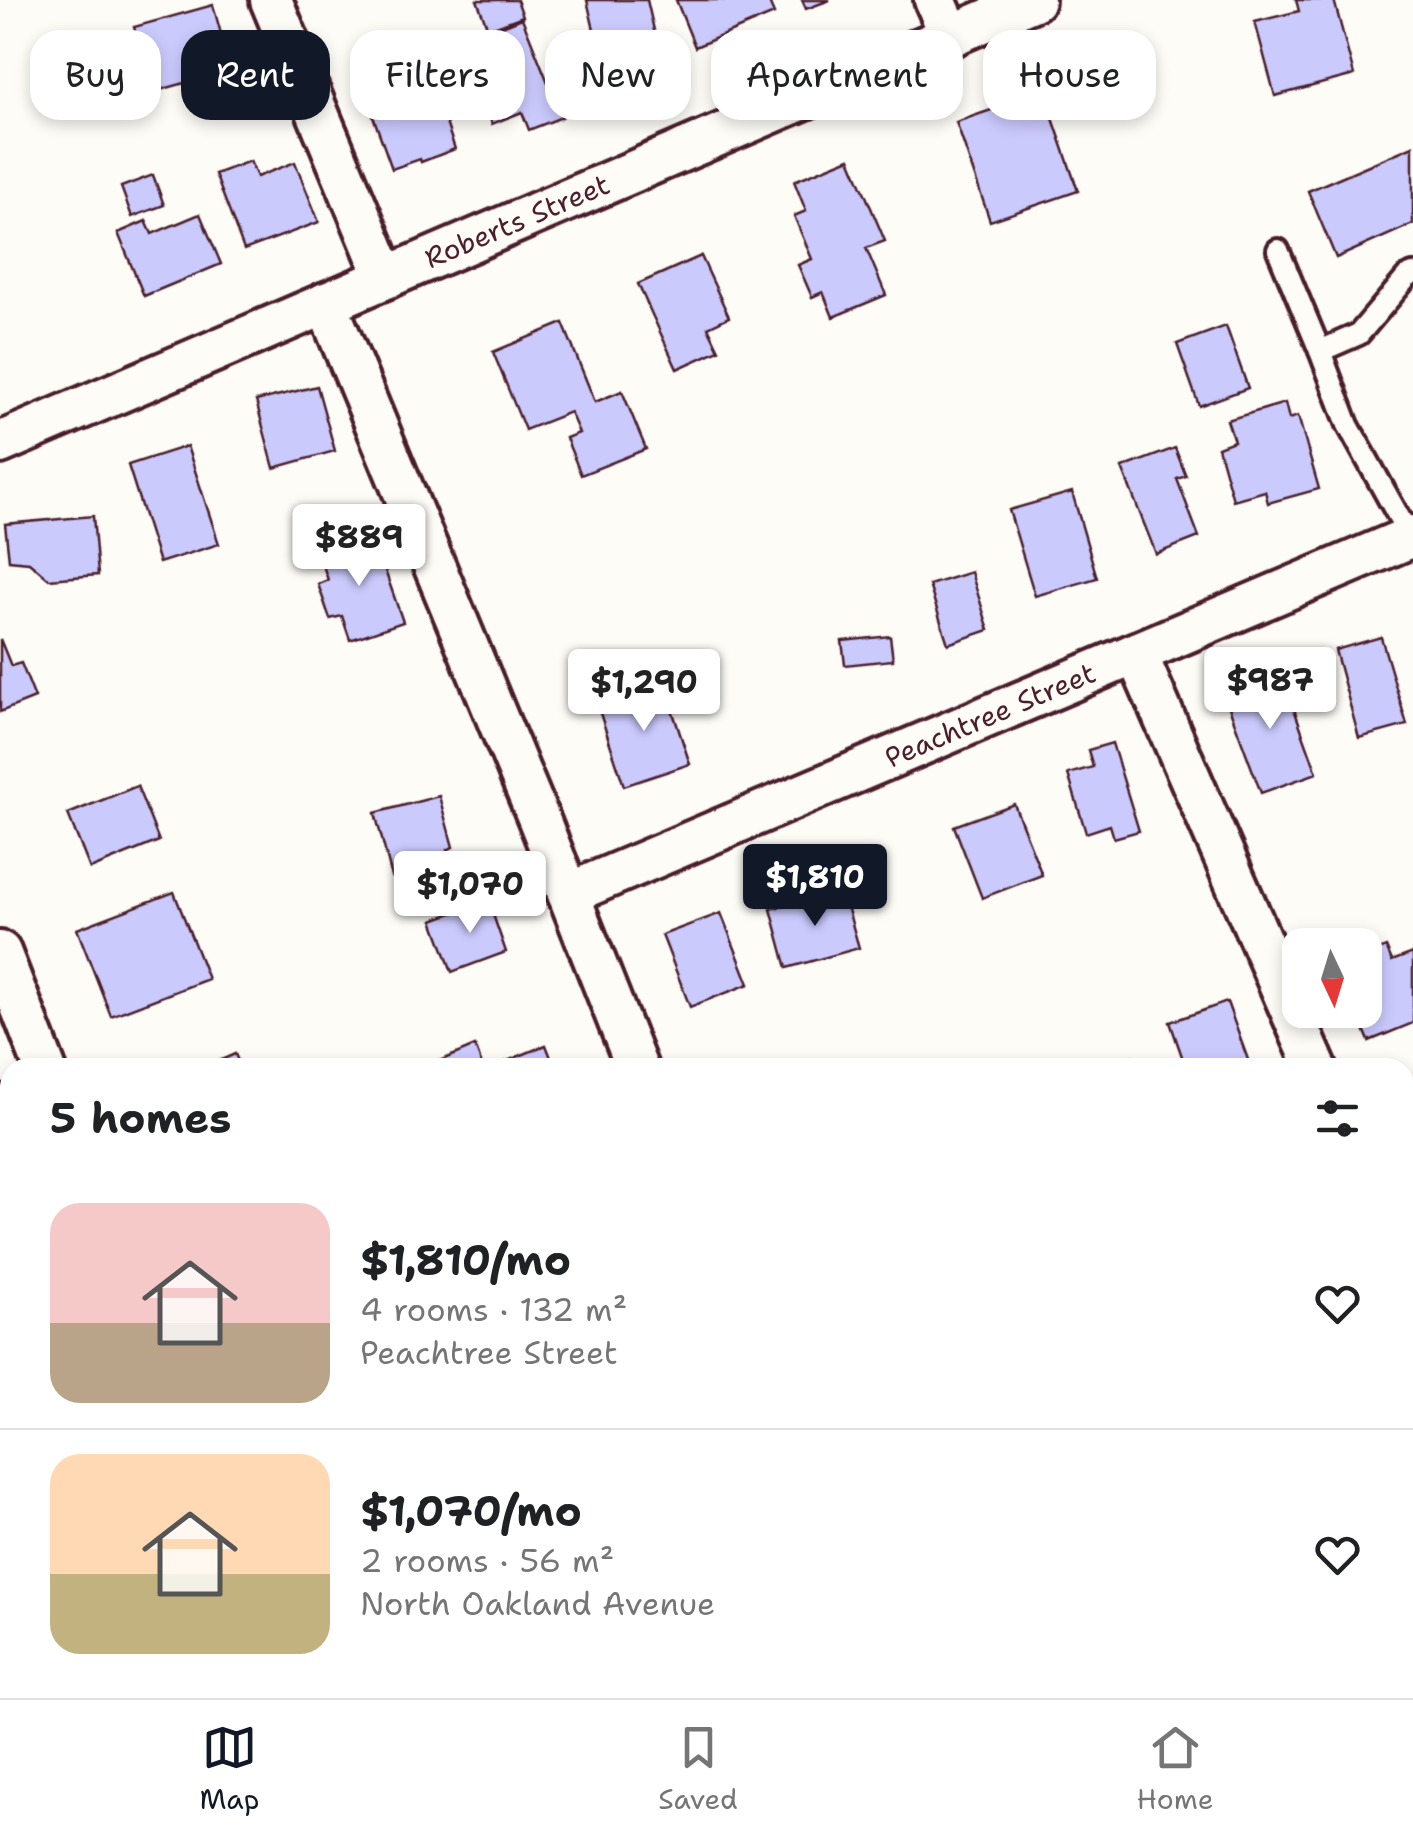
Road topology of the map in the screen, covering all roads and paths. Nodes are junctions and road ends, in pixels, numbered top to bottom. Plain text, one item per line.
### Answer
1 (271, 0) edge
2 (1034, 0) edge
3 (943, 18) edge
4 (1278, 250) dead end
5 (1413, 274) edge
6 (386, 278) junction
7 (326, 303) junction
8 (1320, 351) junction
9 (0, 443) edge
10 (1411, 537) edge
11 (1136, 653) junction
12 (568, 894) junction
13 (0, 952) edge
14 (12, 1015) edge
15 (39, 1058) edge
16 (634, 1058) edge
17 (1312, 1058) edge

1 - 6 street
2 - 3 street, Roberts Street
3 - 6 street, Roberts Street
4 - 8 lane
5 - 8 lane
6 - 7 street, Roberts Street
7 - 9 street, Roberts Street
7 - 12 street
8 - 10 lane
10 - 11 street, Peachtree Street
11 - 12 street, Peachtree Street
11 - 17 street
12 - 16 street
13 - 14 street
14 - 15 street

